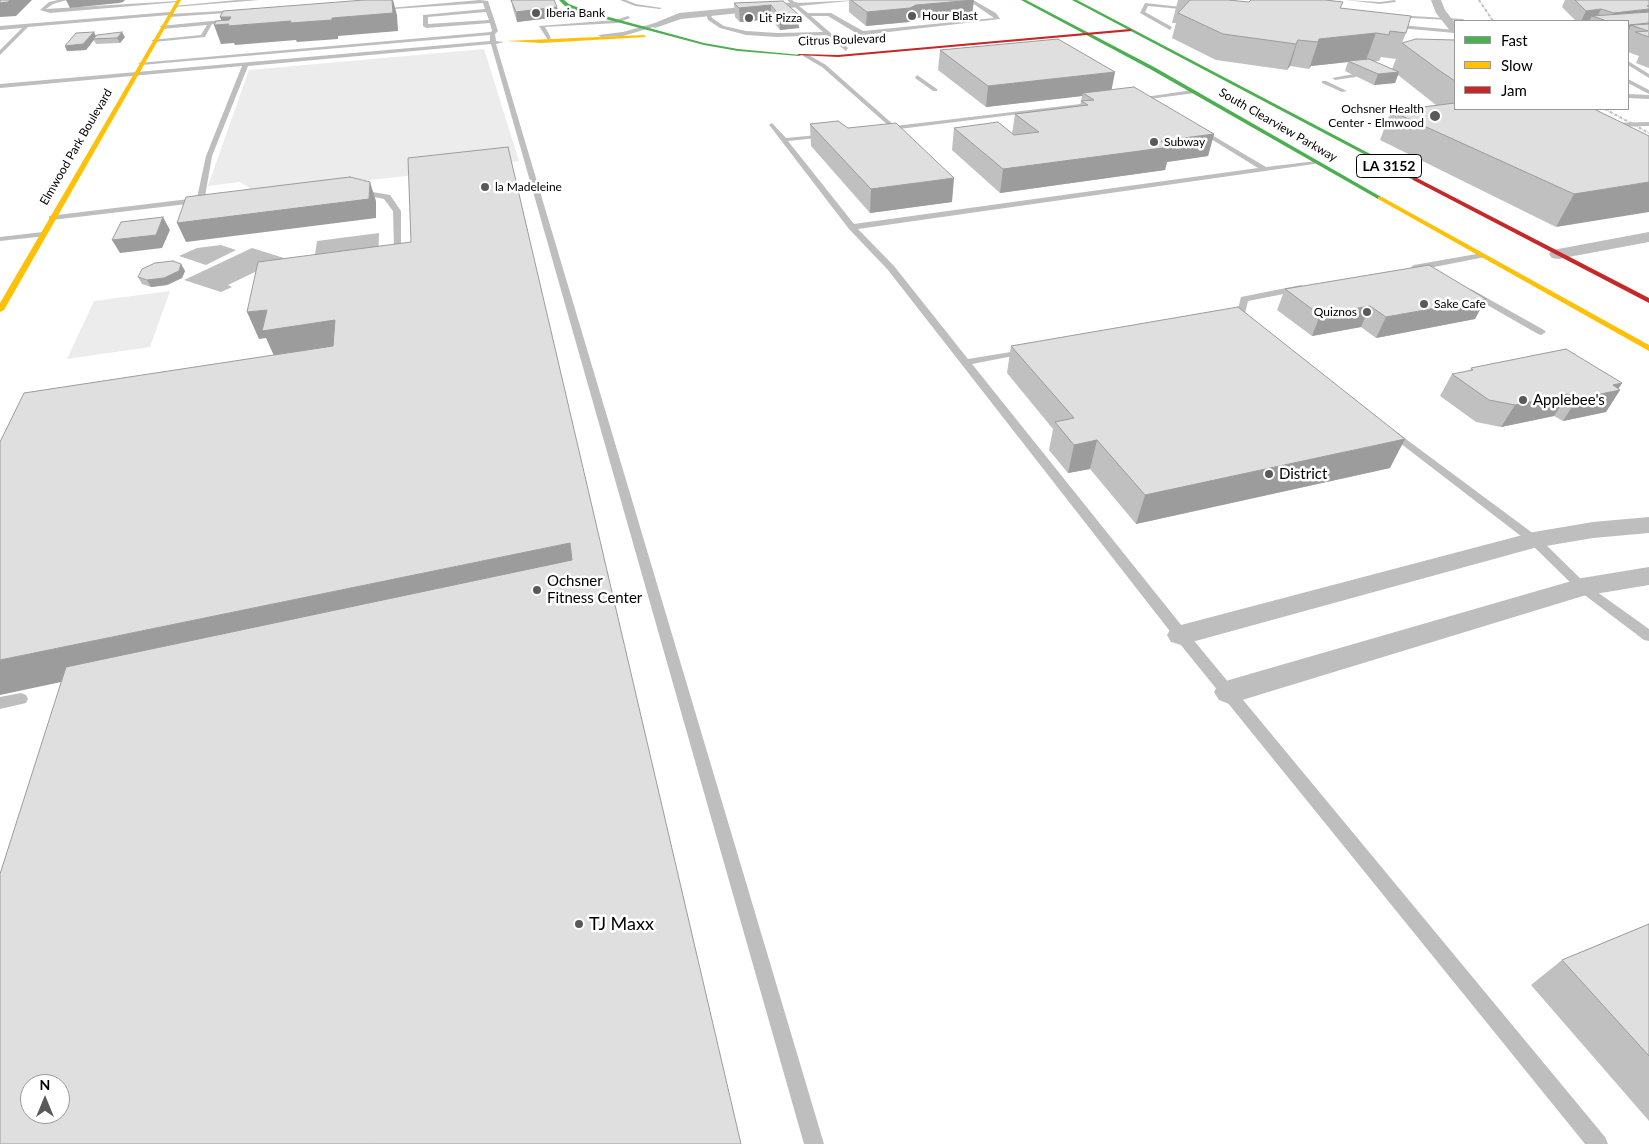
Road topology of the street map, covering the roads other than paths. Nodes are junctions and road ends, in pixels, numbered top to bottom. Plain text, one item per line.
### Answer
1 (65, 0) edge
2 (249, 0) edge
3 (257, 0) edge
4 (486, 0) edge
5 (561, 0) edge
6 (578, 0) edge
7 (622, 0) edge
8 (856, 0) edge
9 (970, 0) edge
10 (1023, 0) edge
11 (1074, 0) edge
12 (1088, 0) edge
13 (1348, 0) edge
14 (1393, 0) edge
15 (1436, 0) edge
16 (223, 1) edge
17 (792, 3) edge
18 (174, 7) edge
19 (1173, 7) junction
20 (660, 8) dead end
21 (1201, 9) edge
22 (246, 10) edge
23 (368, 10) edge
24 (488, 10) junction
25 (708, 13) junction
26 (806, 15) junction
27 (1389, 15) edge
28 (599, 16) junction
29 (619, 17) junction
30 (237, 20) edge
31 (1446, 20) junction
32 (1454, 20) edge
33 (492, 21) junction
34 (586, 22) junction
35 (1116, 22) junction
36 (1161, 22) junction
37 (210, 23) junction
38 (27, 25) junction
39 (650, 26) junction
40 (849, 26) junction
41 (1076, 26) junction
42 (1386, 26) edge
43 (162, 27) junction
44 (840, 27) dead end
45 (0, 28) edge
46 (1170, 28) dead end
47 (1409, 28) junction
48 (827, 30) junction
49 (1130, 30) junction
50 (1454, 30) edge
51 (1454, 31) edge
52 (1089, 34) junction
53 (1415, 34) dead end
54 (204, 36) junction
55 (492, 38) junction
56 (548, 38) junction
57 (154, 40) junction
58 (508, 41) junction
59 (696, 42) junction
60 (200, 46) dead end
61 (846, 49) junction
62 (0, 54) edge
63 (806, 55) junction
64 (141, 63) junction
65 (246, 64) junction
66 (1629, 65) edge
67 (134, 74) junction
68 (918, 76) dead end
69 (1354, 76) edge
70 (1649, 76) edge
71 (1335, 78) edge
72 (1324, 82) dead end
73 (1629, 82) edge
74 (0, 86) edge
75 (935, 90) dead end
76 (1193, 92) junction
77 (1344, 92) dead end
78 (1649, 92) edge
79 (1139, 93) edge
80 (1629, 96) edge
81 (1649, 96) edge
82 (1146, 98) junction
83 (1127, 100) edge
84 (1108, 102) edge
85 (1155, 103) edge
86 (1649, 124) edge
87 (772, 125) dead end
88 (893, 128) junction
89 (1197, 128) edge
90 (1601, 128) joint
91 (875, 130) edge
92 (830, 135) edge
93 (784, 140) junction
94 (1275, 140) junction
95 (1614, 140) edge
96 (1314, 162) junction
97 (1265, 169) junction
98 (1377, 183) dead end
99 (346, 190) edge
100 (52, 218) junction
101 (852, 227) junction
102 (43, 234) junction
103 (1649, 237) edge
104 (0, 239) edge
105 (398, 247) edge
106 (1482, 255) junction
107 (1550, 255) junction
108 (1426, 266) junction
109 (1406, 269) edge
110 (1442, 275) edge
111 (1311, 286) edge
112 (1467, 289) edge
113 (1649, 301) edge
114 (0, 310) edge
115 (1214, 320) edge
116 (1540, 332) dead end
117 (1649, 348) edge
118 (1034, 350) edge
119 (964, 362) junction
120 (1382, 424) edge
121 (1649, 526) edge
122 (1534, 540) junction
123 (1649, 576) edge
124 (1582, 587) junction
125 (1180, 635) junction
126 (1649, 636) edge
127 (1229, 692) junction
128 (21, 699) dead end
129 (0, 703) edge
130 (814, 1144) edge
131 (1598, 1144) edge

1 - 18 lane
2 - 3 lane
2 - 16 lane
4 - 23 lane
4 - 24 lane
5 - 28 main road, Citrus Boulevard
6 - 29 main road, Citrus Boulevard
7 - 20 lane
8 - 17 lane
9 - 40 lane
10 - 41 main road, South Clearview Parkway / LA 3152
11 - 35 main road, South Clearview Parkway / LA 3152
12 - 35 main road
13 - 14 lane
15 - 31 street
16 - 18 lane
17 - 25 street
17 - 26 lane
18 - 22 lane
18 - 38 lane
18 - 43 main road, Elmwood Park Boulevard
19 - 21 lane
19 - 36 lane
19 - 36 lane
24 - 33 lane
24 - 33 lane
25 - 39 street
25 - 48 lane
26 - 40 lane
26 - 48 lane
27 - 31 lane
28 - 29 main road, Citrus Boulevard
28 - 34 lane
29 - 34 lane
29 - 39 main road, Citrus Boulevard
30 - 37 lane
31 - 32 lane
31 - 50 street
33 - 55 lane
34 - 56 lane
35 - 41 main road, Citrus Boulevard
35 - 49 main road, South Clearview Parkway / LA 3152
36 - 46 lane
37 - 43 lane
37 - 54 lane
38 - 45 lane
38 - 62 lane
39 - 56 lane
39 - 59 main road, Citrus Boulevard
39 - 61 main road, Citrus Boulevard
40 - 44 lane
41 - 52 main road, South Clearview Parkway / LA 3152
41 - 61 main road, Citrus Boulevard
42 - 47 lane
43 - 57 main road, Elmwood Park Boulevard
47 - 51 lane
47 - 53 lane
48 - 61 lane
49 - 52 main road, Citrus Boulevard
49 - 107 main road, South Clearview Parkway / LA 3152
52 - 63 main road, Citrus Boulevard
52 - 76 main road, South Clearview Parkway / LA 3152
54 - 57 lane
54 - 60 lane
55 - 58 lane
55 - 64 lane
55 - 65 lane
55 - 130 lane
56 - 58 lane
57 - 64 main road, Elmwood Park Boulevard
58 - 59 main road
59 - 63 main road, Citrus Boulevard
63 - 88 lane
64 - 67 main road, Elmwood Park Boulevard
65 - 67 lane
65 - 100 lane
66 - 70 lane
67 - 74 lane
67 - 100 main road, Elmwood Park Boulevard
68 - 75 lane
69 - 71 lane
72 - 77 lane
73 - 78 lane
76 - 82 lane
76 - 94 main road, South Clearview Parkway / LA 3152
79 - 82 lane
80 - 81 lane
82 - 83 lane
82 - 85 lane
84 - 88 lane
86 - 90 lane
87 - 93 lane
88 - 91 lane
89 - 97 lane
90 - 95 street
92 - 93 lane
93 - 101 lane
94 - 96 main road, South Clearview Parkway / LA 3152
94 - 98 main road
96 - 97 lane
96 - 106 main road, South Clearview Parkway / LA 3152
97 - 101 lane
99 - 105 lane
100 - 102 main road, Elmwood Park Boulevard
101 - 119 lane
102 - 104 lane
102 - 114 main road, Elmwood Park Boulevard
103 - 107 street
106 - 108 lane
106 - 117 main road, South Clearview Parkway / LA 3152
107 - 113 main road, South Clearview Parkway / LA 3152
108 - 109 lane
108 - 110 lane
111 - 115 lane
112 - 116 lane
118 - 119 lane
119 - 125 lane
120 - 122 lane
121 - 122 street
122 - 124 lane
122 - 125 street
123 - 124 street
124 - 126 lane
124 - 127 street
125 - 127 lane
127 - 131 lane
128 - 129 lane

